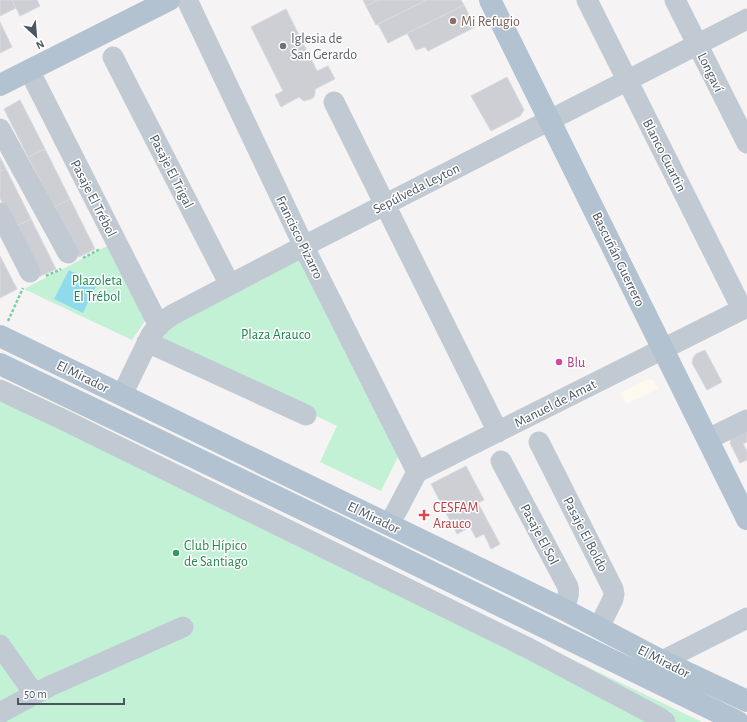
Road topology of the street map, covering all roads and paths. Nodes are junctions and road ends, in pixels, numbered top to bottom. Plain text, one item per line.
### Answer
1 (168, 0) edge
2 (188, 0) edge
3 (490, 0) edge
4 (588, 0) edge
5 (675, 0) edge
6 (747, 19) edge
7 (698, 44) junction
8 (113, 57) dead end
9 (29, 70) junction
10 (627, 80) junction
11 (0, 85) edge
12 (334, 102) dead end
13 (550, 120) junction
14 (0, 129) edge
15 (747, 143) edge
16 (385, 204) junction
17 (0, 213) edge
18 (116, 242) junction
19 (304, 246) junction
20 (72, 259) junction
21 (33, 279) junction
22 (230, 284) junction
23 (745, 308) edge
24 (158, 326) junction
25 (0, 336) edge
26 (147, 342) junction
27 (663, 349) junction
28 (0, 364) edge
29 (64, 366) junction
30 (54, 389) junction
31 (0, 390) edge
32 (122, 395) junction
33 (306, 415) dead end
34 (747, 420) edge
35 (498, 432) junction
36 (708, 439) junction
37 (539, 442) dead end
38 (501, 461) dead end
39 (417, 472) junction
40 (342, 502) junction
41 (747, 519) edge
42 (330, 523) junction
43 (388, 524) junction
44 (563, 609) junction
45 (747, 618) edge
46 (183, 627) dead end
47 (599, 627) junction
48 (0, 645) edge
49 (662, 661) junction
50 (650, 679) junction
51 (36, 694) junction
52 (747, 701) edge
53 (0, 714) edge
54 (665, 722) edge
55 (738, 722) edge

1 - 9 main road
2 - 19 street, Francisco Pizarro
3 - 13 main road, Bascuñán Guerrero
4 - 10 street, Blanco Cuartin
5 - 7 street, Longaví
6 - 7 street, Sepúlveda Leyton
7 - 10 street, Sepúlveda Leyton
7 - 15 street, Longaví
8 - 22 street, Pasaje El Trigal
9 - 11 main road
9 - 18 street, Pasaje El Trébol
10 - 13 street, Sepúlveda Leyton
10 - 23 street, Blanco Cuartin
12 - 16 street
13 - 16 street, Sepúlveda Leyton
13 - 27 main road, Bascuñán Guerrero
14 - 20 street
16 - 19 street, Sepúlveda Leyton
16 - 35 street
17 - 21 street
18 - 20 path
18 - 24 street, Pasaje El Trébol
19 - 22 street, Sepúlveda Leyton
19 - 39 street, Francisco Pizarro
20 - 21 path
21 - 25 path
22 - 24 street, Sepúlveda Leyton
23 - 27 street, Manuel de Amat
24 - 26 street, Sepúlveda Leyton
25 - 29 main road, El Mirador
26 - 32 street, Sepúlveda Leyton
26 - 33 street
27 - 35 street, Manuel de Amat
27 - 36 main road, Bascuñán Guerrero
28 - 30 main road, El Mirador
29 - 30 main road
29 - 32 main road, El Mirador
30 - 42 main road, El Mirador
31 - 54 street
32 - 40 main road, El Mirador
34 - 36 street
35 - 39 street, Manuel de Amat
36 - 41 main road, Bascuñán Guerrero
37 - 47 street, Pasaje El Boldo
38 - 44 street, Pasaje El Sol
39 - 43 street
40 - 42 main road
40 - 43 main road, El Mirador
42 - 50 main road, El Mirador
43 - 44 main road, El Mirador
44 - 47 main road, El Mirador
45 - 49 street
46 - 51 street
47 - 49 main road, El Mirador
48 - 51 street
49 - 50 street
49 - 52 main road, El Mirador
50 - 55 main road, El Mirador
51 - 53 street

